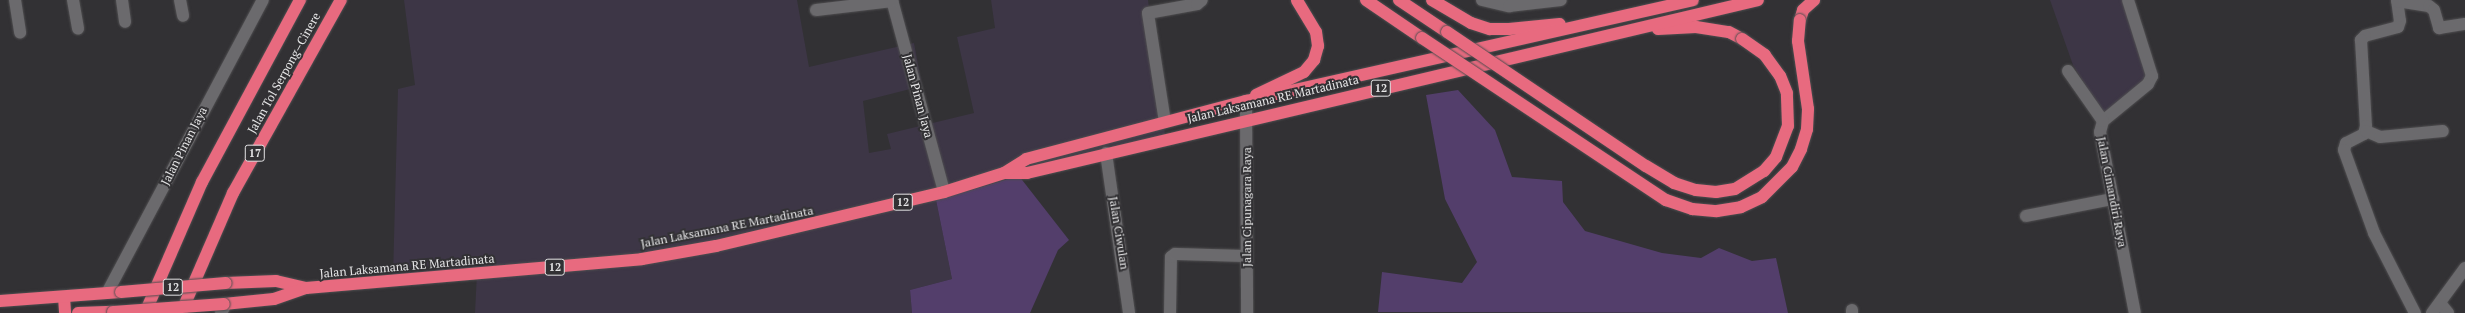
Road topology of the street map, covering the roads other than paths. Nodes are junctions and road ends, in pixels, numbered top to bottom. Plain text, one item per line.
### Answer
1 (15, 0) edge
2 (73, 0) edge
3 (122, 0) edge
4 (180, 0) edge
5 (263, 0) edge
6 (300, 0) edge
7 (341, 0) edge
8 (892, 0) edge
9 (1202, 0) edge
10 (1297, 0) edge
11 (1366, 0) edge
12 (1400, 0) edge
13 (1432, 0) edge
14 (1482, 0) edge
15 (1561, 0) edge
16 (1692, 0) edge
17 (1758, 0) edge
18 (1814, 0) edge
19 (2128, 0) edge
20 (2397, 0) edge
21 (1177, 4) edge
22 (1653, 4) edge
23 (816, 10) dead end
24 (183, 16) dead end
25 (1618, 17) junction
26 (125, 22) dead end
27 (2465, 24) edge
28 (78, 29) dead end
29 (1621, 32) junction
30 (20, 33) dead end
31 (2068, 71) dead end
32 (1246, 101) junction
33 (1247, 120) junction
34 (2103, 120) junction
35 (1165, 122) junction
36 (2366, 131) junction
37 (2443, 131) dead end
38 (1106, 153) junction
39 (1004, 173) junction
40 (944, 192) junction
41 (2113, 199) junction
42 (2026, 216) dead end
43 (1247, 256) junction
44 (2465, 268) edge
45 (306, 288) junction
46 (107, 293) junction
47 (64, 297) junction
48 (0, 301) edge
49 (2440, 303) junction
50 (224, 307) edge
51 (113, 312) edge
52 (66, 313) edge
53 (78, 313) edge
54 (145, 313) edge
55 (181, 313) edge
56 (1129, 313) edge
57 (1170, 313) edge
58 (1247, 313) edge
59 (2135, 313) edge
60 (2415, 313) edge
61 (2432, 313) edge
62 (2448, 313) edge

1 - 30 street
2 - 28 street
3 - 26 street
4 - 24 street
5 - 46 street, Jalan Pinan Jaya
6 - 54 highway, Jalan Tol Serpong–Cinere
7 - 55 highway, Jalan Tol Serpong–Cinere / 17
8 - 23 street
8 - 40 street, Jalan Pinan Jaya
9 - 21 street
10 - 32 highway
11 - 18 highway, bridge
12 - 29 highway, bridge
13 - 25 highway
14 - 15 street
16 - 22 highway, Jalan Laksamana RE Martadinata / 12
17 - 29 highway, Jalan Laksamana RE Martadinata / 12
19 - 34 street, Jalan Cimandiri Raya
20 - 27 street
20 - 36 street
21 - 35 street
22 - 25 highway, Jalan Laksamana RE Martadinata / 12
25 - 32 highway, Jalan Laksamana RE Martadinata / 12
29 - 33 highway, Jalan Laksamana RE Martadinata / 12
31 - 34 street
32 - 33 street, Jalan Cipunagara Raya
32 - 35 highway, Jalan Laksamana RE Martadinata / 12
33 - 38 highway, Jalan Laksamana RE Martadinata / 12
33 - 43 street, Jalan Cipunagara Raya
34 - 41 street, Jalan Cimandiri Raya
35 - 39 highway, Jalan Laksamana RE Martadinata / 12
36 - 37 street
36 - 60 street
38 - 39 highway, Jalan Laksamana RE Martadinata / 12
38 - 56 street, Jalan Ciwulan
39 - 40 highway, Jalan Laksamana RE Martadinata / 12
40 - 45 highway, Jalan Laksamana RE Martadinata / 12
41 - 42 street
41 - 59 street, Jalan Cimandiri Raya
43 - 57 street
43 - 58 street, Jalan Cipunagara Raya
44 - 49 street
45 - 46 highway, Jalan Laksamana RE Martadinata / 12, bridge
45 - 50 highway, Jalan Laksamana RE Martadinata / 12
46 - 47 highway, Jalan Laksamana RE Martadinata / 12
47 - 48 highway, Jalan Laksamana RE Martadinata / 12
47 - 52 highway
49 - 61 street
49 - 62 street
50 - 51 highway, Jalan Laksamana RE Martadinata / 12, bridge
51 - 53 highway, Jalan Laksamana RE Martadinata / 12

